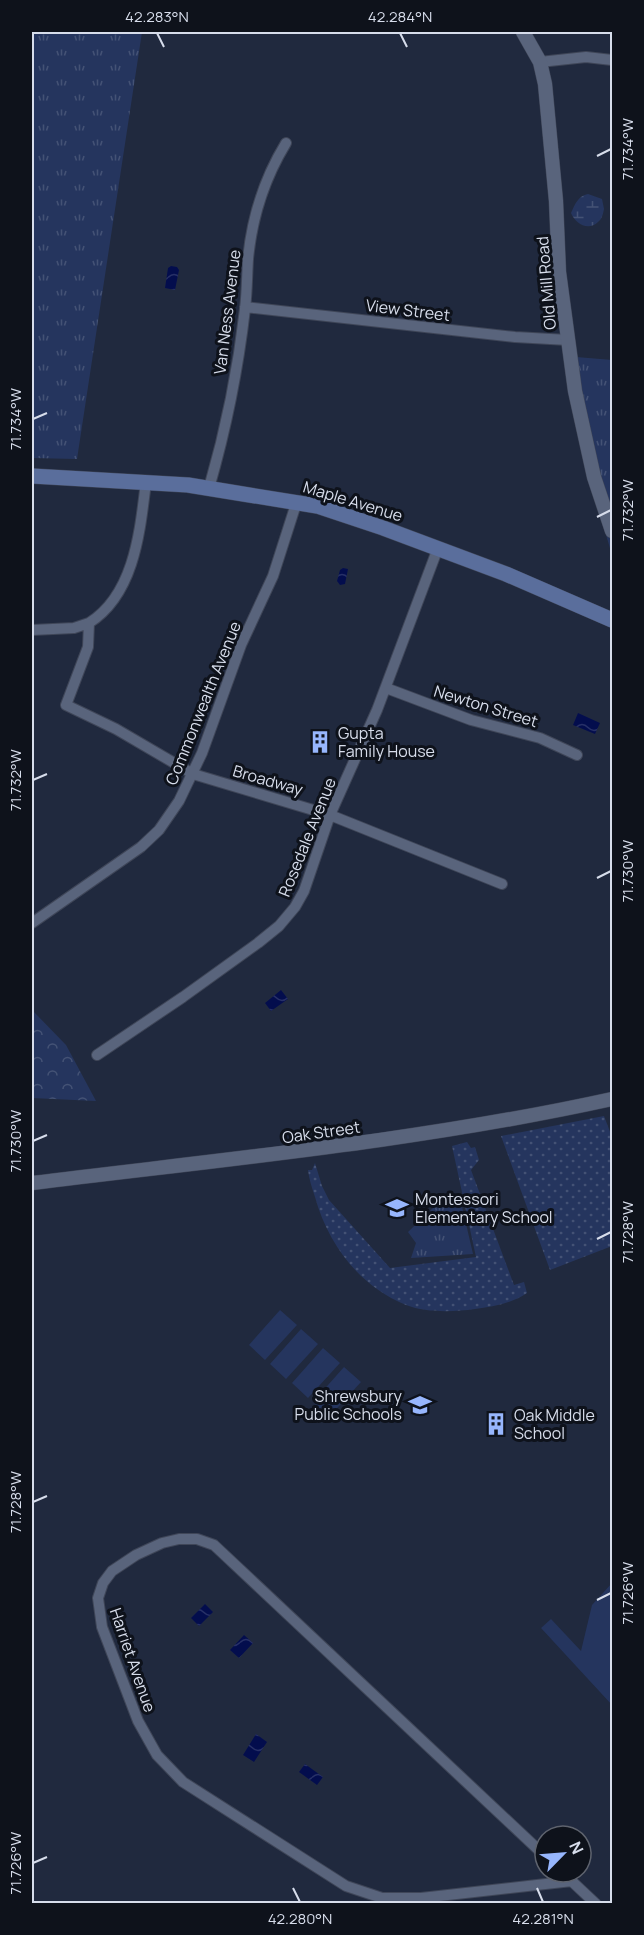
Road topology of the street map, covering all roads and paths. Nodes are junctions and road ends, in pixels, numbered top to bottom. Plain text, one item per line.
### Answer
1 (523, 32) edge
2 (612, 60) edge
3 (540, 62) junction
4 (286, 143) dead end
5 (245, 307) junction
6 (568, 340) junction
7 (32, 476) edge
8 (146, 482) junction
9 (209, 488) junction
10 (297, 501) junction
11 (612, 531) edge
12 (438, 548) junction
13 (612, 620) edge
14 (89, 622) junction
15 (32, 630) edge
16 (386, 688) junction
17 (577, 755) dead end
18 (194, 774) junction
19 (330, 815) junction
20 (502, 884) dead end
21 (32, 923) edge
22 (97, 1055) dead end
23 (612, 1099) edge
24 (32, 1183) edge
25 (533, 1845) edge
26 (549, 1884) edge
27 (575, 1884) edge
28 (421, 1901) edge
29 (596, 1904) edge

1 - 3 street, Old Mill Road
2 - 3 street
3 - 6 street, Old Mill Road
4 - 5 street, Van Ness Avenue
5 - 6 street, View Street
5 - 9 street, Van Ness Avenue
6 - 11 street, Old Mill Road
7 - 8 main road, Maple Avenue
8 - 9 main road, Maple Avenue
8 - 14 street
9 - 10 main road, Maple Avenue
10 - 12 main road, Maple Avenue
10 - 18 street, Commonwealth Avenue
12 - 13 main road, Maple Avenue
12 - 16 street, Rosedale Avenue
14 - 15 street
14 - 18 street, Broadway
16 - 17 street, Newton Street
16 - 19 street, Rosedale Avenue
18 - 19 street, Broadway
18 - 21 street, Commonwealth Avenue
19 - 20 street, Broadway
19 - 22 street, Rosedale Avenue
23 - 24 street, Oak Street
25 - 28 street, Harriet Avenue
26 - 28 street, Harriet Avenue
27 - 29 street

